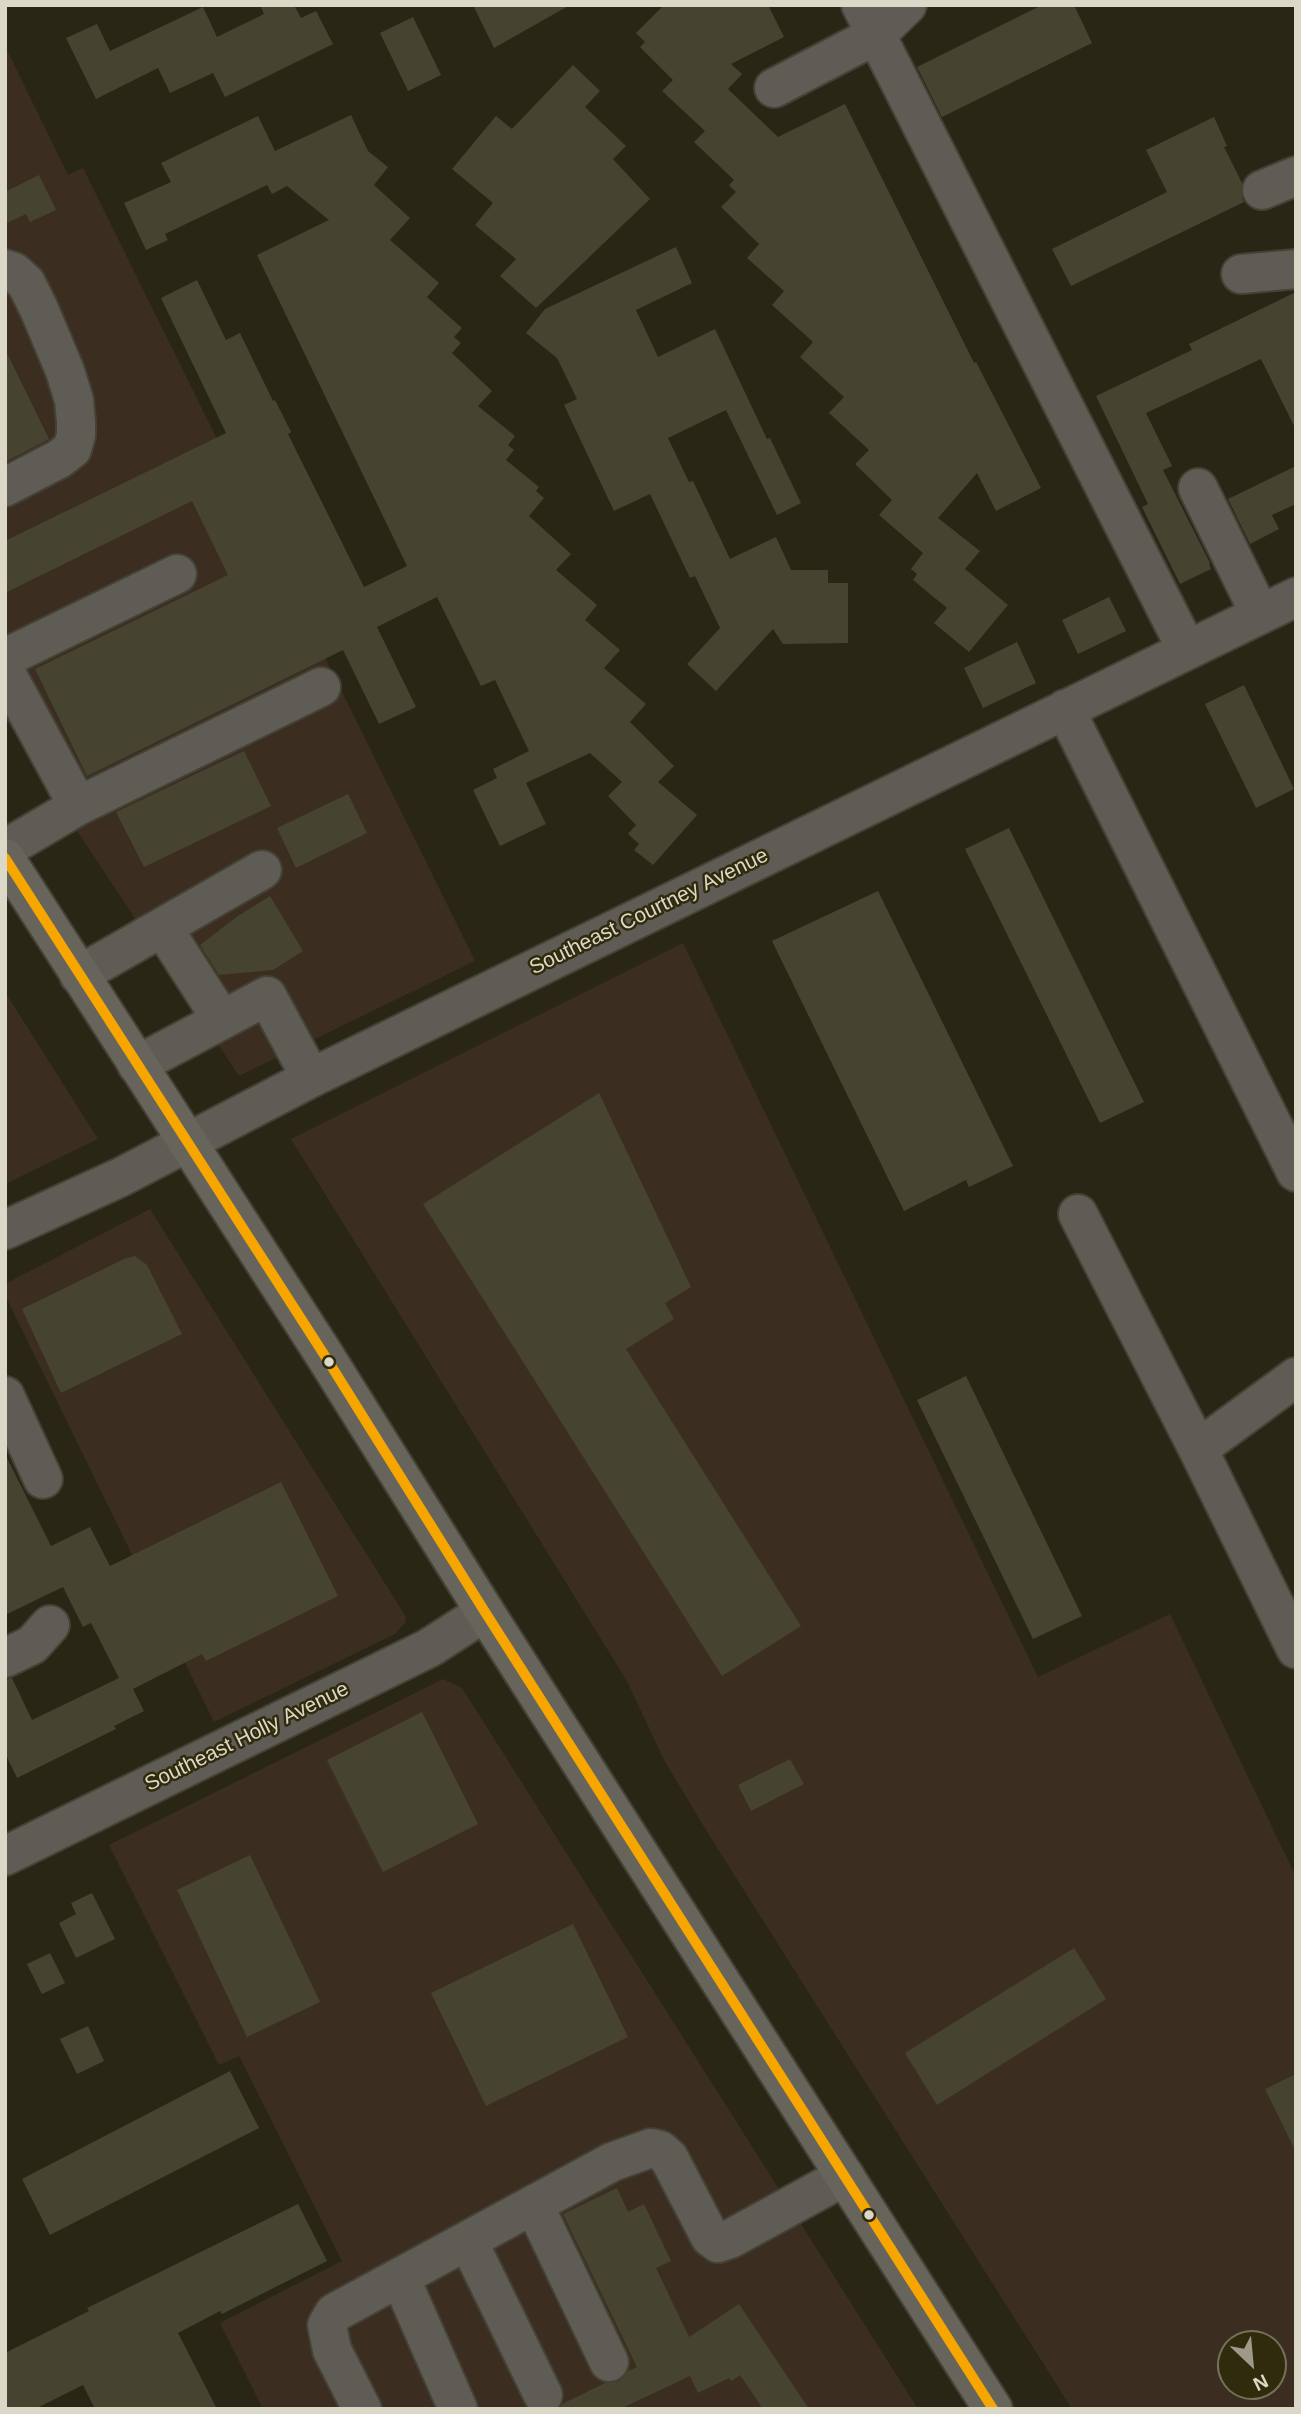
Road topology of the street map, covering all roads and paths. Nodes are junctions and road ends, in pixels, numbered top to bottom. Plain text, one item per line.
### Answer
1 (907, 5) edge
2 (869, 20) edge
3 (774, 88) dead end
4 (5, 269) edge
5 (1296, 269) edge
6 (1241, 274) dead end
7 (5, 487) edge
8 (1198, 488) dead end
9 (177, 574) dead end
10 (1296, 597) edge
11 (1261, 614) junction
12 (1187, 650) junction
13 (5, 657) edge
14 (5, 671) edge
15 (321, 687) dead end
16 (1065, 709) junction
17 (78, 806) junction
18 (5, 849) edge
19 (262, 870) dead end
20 (12, 882) edge
21 (163, 928) junction
22 (79, 975) junction
23 (222, 1020) junction
24 (137, 1065) junction
25 (311, 1078) junction
26 (187, 1142) junction
27 (1296, 1172) edge
28 (1078, 1214) dead end
29 (8, 1223) edge
30 (1296, 1377) edge
31 (5, 1396) edge
32 (1198, 1449) junction
33 (43, 1479) dead end
34 (485, 1612) junction
35 (50, 1625) dead end
36 (1296, 1649) edge
37 (5, 1658) edge
38 (5, 1856) edge
39 (845, 2176) junction
40 (534, 2204) junction
41 (468, 2241) junction
42 (400, 2277) junction
43 (609, 2362) dead end
44 (543, 2395) dead end
45 (362, 2409) edge
46 (458, 2409) edge
47 (993, 2409) edge

1 - 2 street
2 - 3 street
2 - 12 street
4 - 7 street
5 - 6 street
8 - 11 street
9 - 13 street
10 - 11 street, Southeast Courtney Avenue
11 - 12 street, Southeast Courtney Avenue
12 - 16 street, Southeast Courtney Avenue
14 - 17 street
15 - 17 street
16 - 25 street, Southeast Courtney Avenue
16 - 27 street
17 - 18 street
19 - 21 street
20 - 22 main road
21 - 22 street
21 - 23 street
22 - 24 main road
23 - 24 street
23 - 25 street
24 - 26 main road
25 - 26 street, Southeast Courtney Avenue
26 - 29 street, Southeast Courtney Avenue
26 - 34 main road
28 - 32 street
30 - 32 street
31 - 33 street
32 - 36 street
34 - 38 street, Southeast Holly Avenue
34 - 39 main road
35 - 37 street
39 - 40 street
39 - 47 main road
40 - 41 street
40 - 43 street
41 - 42 street
41 - 44 street
42 - 45 street
42 - 46 street

